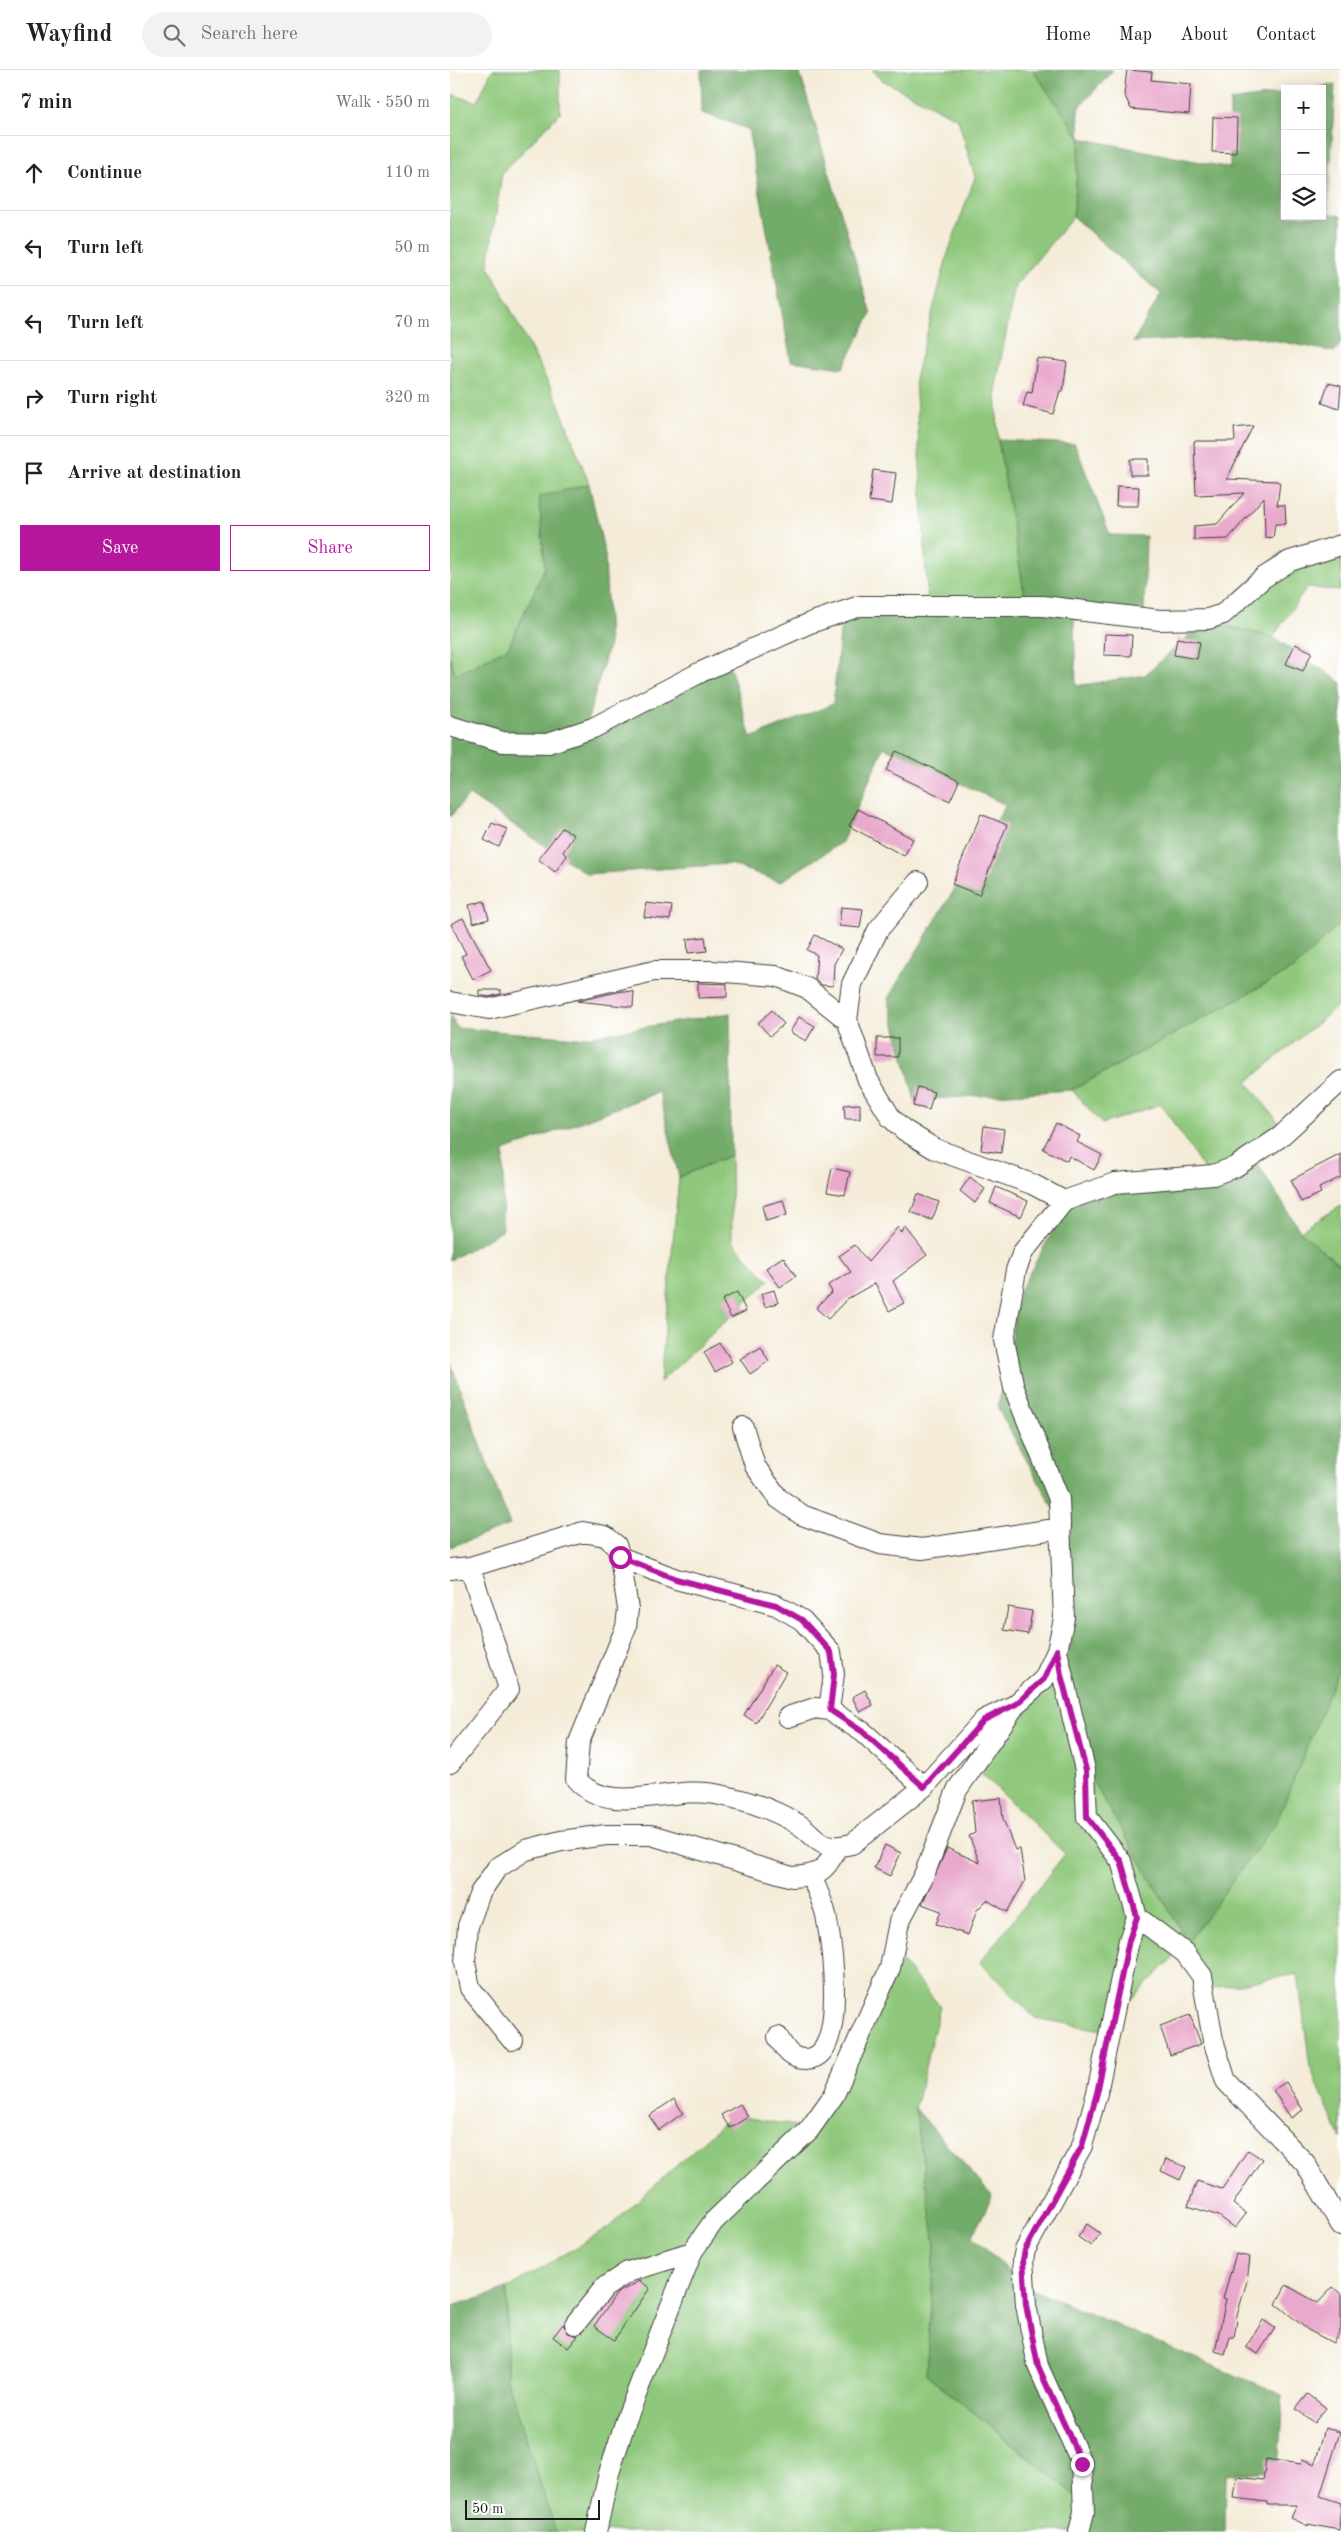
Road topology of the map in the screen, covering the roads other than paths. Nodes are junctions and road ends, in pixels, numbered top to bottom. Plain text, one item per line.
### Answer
1 (1341, 546) edge
2 (450, 726) edge
3 (918, 882) dead end
4 (450, 1002) edge
5 (847, 1020) junction
6 (1341, 1081) edge
7 (1064, 1201) junction
8 (743, 1427) dead end
9 (1061, 1528) junction
10 (620, 1557) junction
11 (470, 1567) junction
12 (450, 1568) edge
13 (1057, 1650) junction
14 (1016, 1704) junction
15 (830, 1710) junction
16 (788, 1717) dead end
17 (450, 1763) edge
18 (924, 1787) junction
19 (837, 1847) junction
20 (811, 1875) junction
21 (1137, 1917) junction
22 (778, 2037) dead end
23 (512, 2040) dead end
24 (1341, 2224) edge
25 (692, 2252) junction
26 (575, 2324) dead end
27 (596, 2532) edge
28 (1079, 2532) edge

1 - 2 street
3 - 5 street
4 - 5 street
5 - 7 street
6 - 7 street
7 - 9 street
8 - 9 street
9 - 13 street
10 - 11 street
10 - 15 street
10 - 19 street
11 - 12 street
11 - 17 street
13 - 14 street
13 - 21 street
14 - 18 street
14 - 25 street
15 - 16 street
15 - 18 street
18 - 19 street
19 - 20 street
20 - 22 street
20 - 23 street
21 - 24 street
21 - 28 street
25 - 26 street
25 - 27 street

